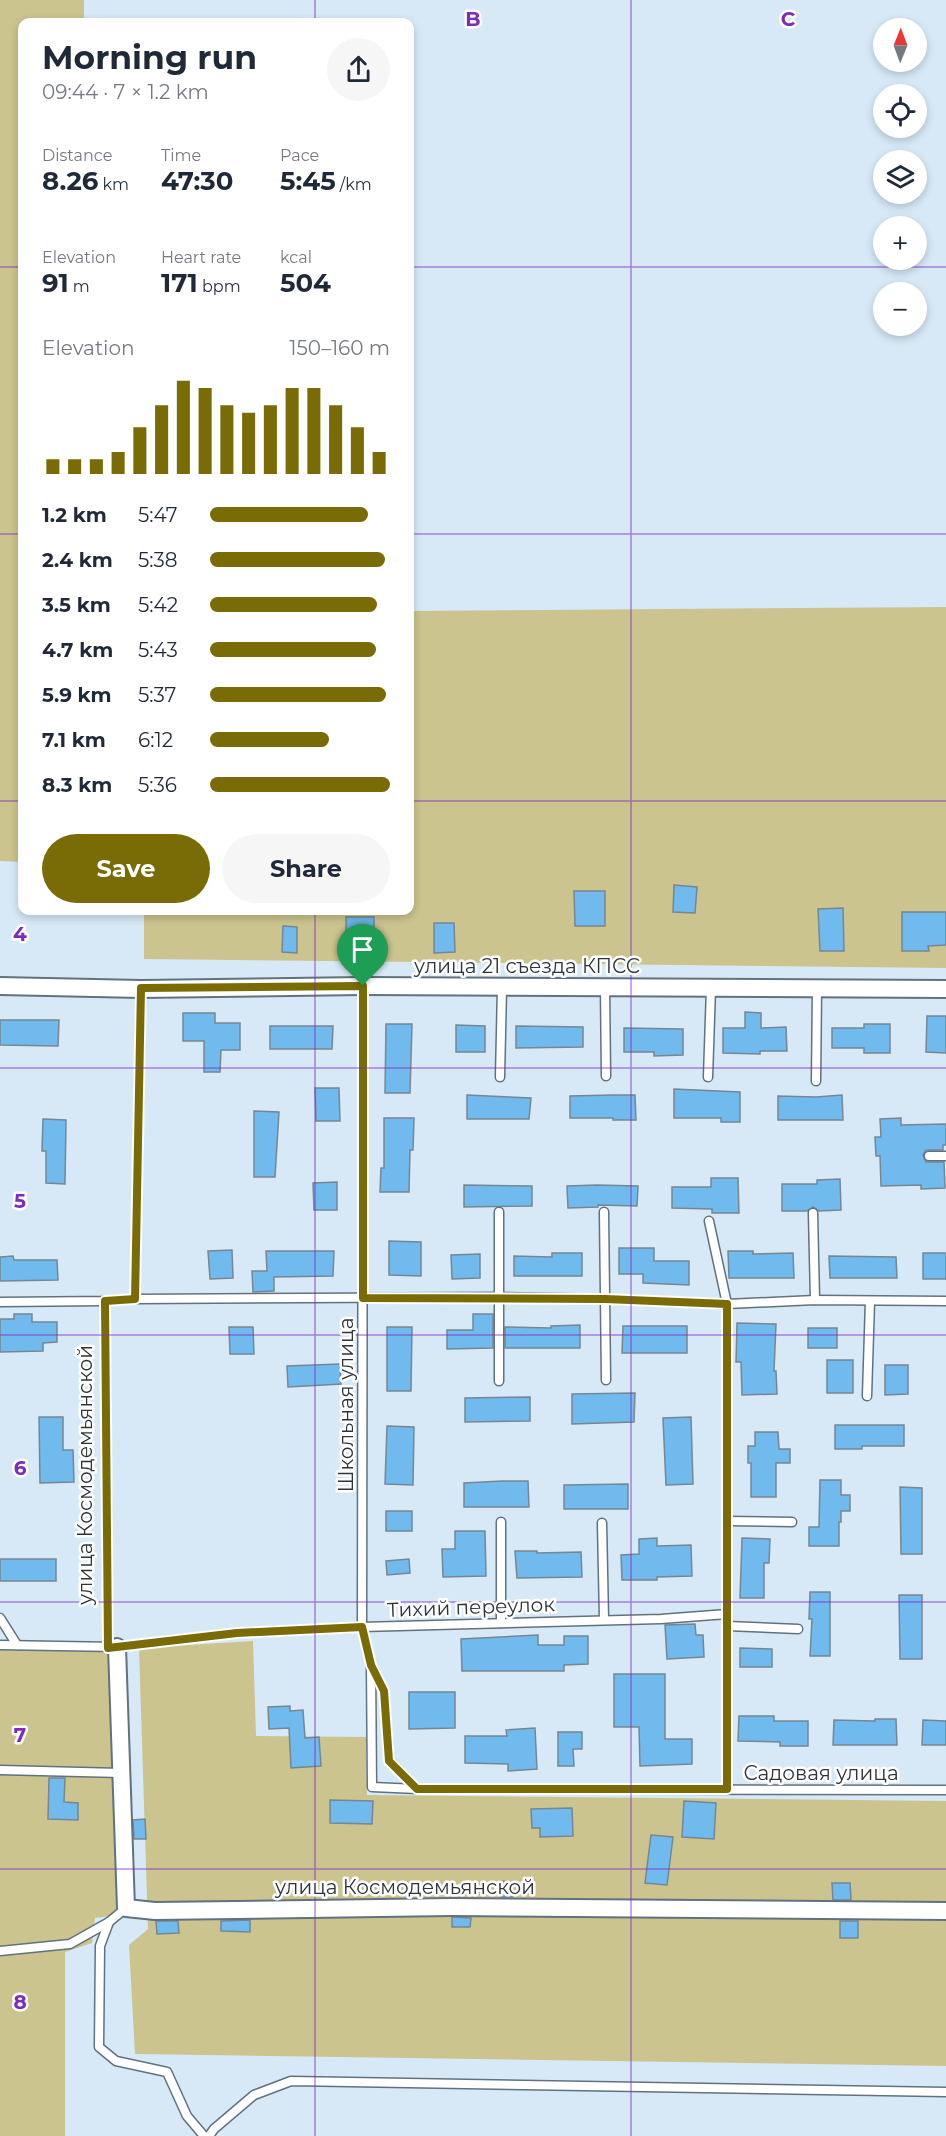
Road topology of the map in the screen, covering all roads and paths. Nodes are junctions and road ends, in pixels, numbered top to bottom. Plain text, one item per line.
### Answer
1 (0, 986) edge
2 (363, 986) junction
3 (605, 987) junction
4 (141, 988) junction
5 (502, 988) junction
6 (711, 988) junction
7 (817, 989) junction
8 (946, 989) edge
9 (606, 1076) dead end
10 (500, 1077) dead end
11 (708, 1077) dead end
12 (816, 1081) dead end
13 (929, 1156) dead end
14 (946, 1156) edge
15 (499, 1212) dead end
16 (604, 1212) dead end
17 (813, 1213) dead end
18 (709, 1221) dead end
19 (498, 1297) junction
20 (363, 1298) junction
21 (135, 1299) junction
22 (605, 1299) junction
23 (815, 1300) junction
24 (870, 1300) junction
25 (105, 1301) junction
26 (946, 1301) edge
27 (0, 1302) edge
28 (727, 1304) junction
29 (606, 1380) dead end
30 (499, 1381) dead end
31 (867, 1396) dead end
32 (727, 1521) junction
33 (501, 1522) dead end
34 (792, 1522) dead end
35 (602, 1523) dead end
36 (727, 1614) junction
37 (0, 1618) edge
38 (604, 1619) junction
39 (501, 1623) junction
40 (727, 1626) junction
41 (362, 1627) junction
42 (798, 1629) dead end
43 (0, 1645) edge
44 (18, 1646) junction
45 (112, 1648) junction
46 (371, 1665) junction
47 (0, 1770) edge
48 (121, 1773) junction
49 (372, 1787) joint
50 (417, 1789) junction
51 (727, 1789) junction
52 (946, 1790) edge
53 (126, 1908) junction
54 (946, 1911) edge
55 (109, 1922) junction
56 (0, 1951) edge
57 (946, 2092) edge
58 (204, 2136) edge
59 (209, 2136) edge

1 - 4 street, улица 21 съезда КПСС
2 - 4 street, улица 21 съезда КПСС
2 - 5 street, улица 21 съезда КПСС
2 - 20 lane, Школьная улица
3 - 5 street, улица 21 съезда КПСС
3 - 6 street, улица 21 съезда КПСС
3 - 9 lane
4 - 21 lane
5 - 10 lane
6 - 7 street, улица 21 съезда КПСС
6 - 11 lane
7 - 8 street, улица 21 съезда КПСС
7 - 12 lane
13 - 14 lane
15 - 19 lane
16 - 22 lane
17 - 23 lane
18 - 28 lane
19 - 20 lane
19 - 22 lane
19 - 30 lane
20 - 21 lane
20 - 41 lane, Школьная улица
21 - 25 lane
22 - 28 lane
22 - 29 lane
23 - 24 lane
23 - 28 lane
24 - 26 lane
24 - 31 lane
25 - 27 lane
25 - 45 lane, улица Космодемьянской
28 - 32 lane
32 - 34 lane
32 - 36 lane
33 - 39 lane
35 - 38 lane
36 - 38 lane, Тихий переулок
36 - 40 lane
37 - 44 lane
38 - 39 lane, Тихий переулок
39 - 41 lane, Тихий переулок
40 - 42 lane
40 - 51 lane
41 - 45 lane, Тихий переулок
41 - 46 lane, Школьная улица
43 - 44 lane, Тихий переулок
44 - 45 lane, Тихий переулок
45 - 48 street, улица Космодемьянской
46 - 49 lane, Школьная улица
46 - 50 lane
47 - 48 lane
48 - 53 street, улица Космодемьянской
49 - 50 lane, Садовая улица
50 - 51 lane, Садовая улица
51 - 52 lane, Садовая улица
53 - 54 street, улица Космодемьянской
53 - 55 lane
55 - 56 lane
55 - 58 lane
57 - 59 lane

